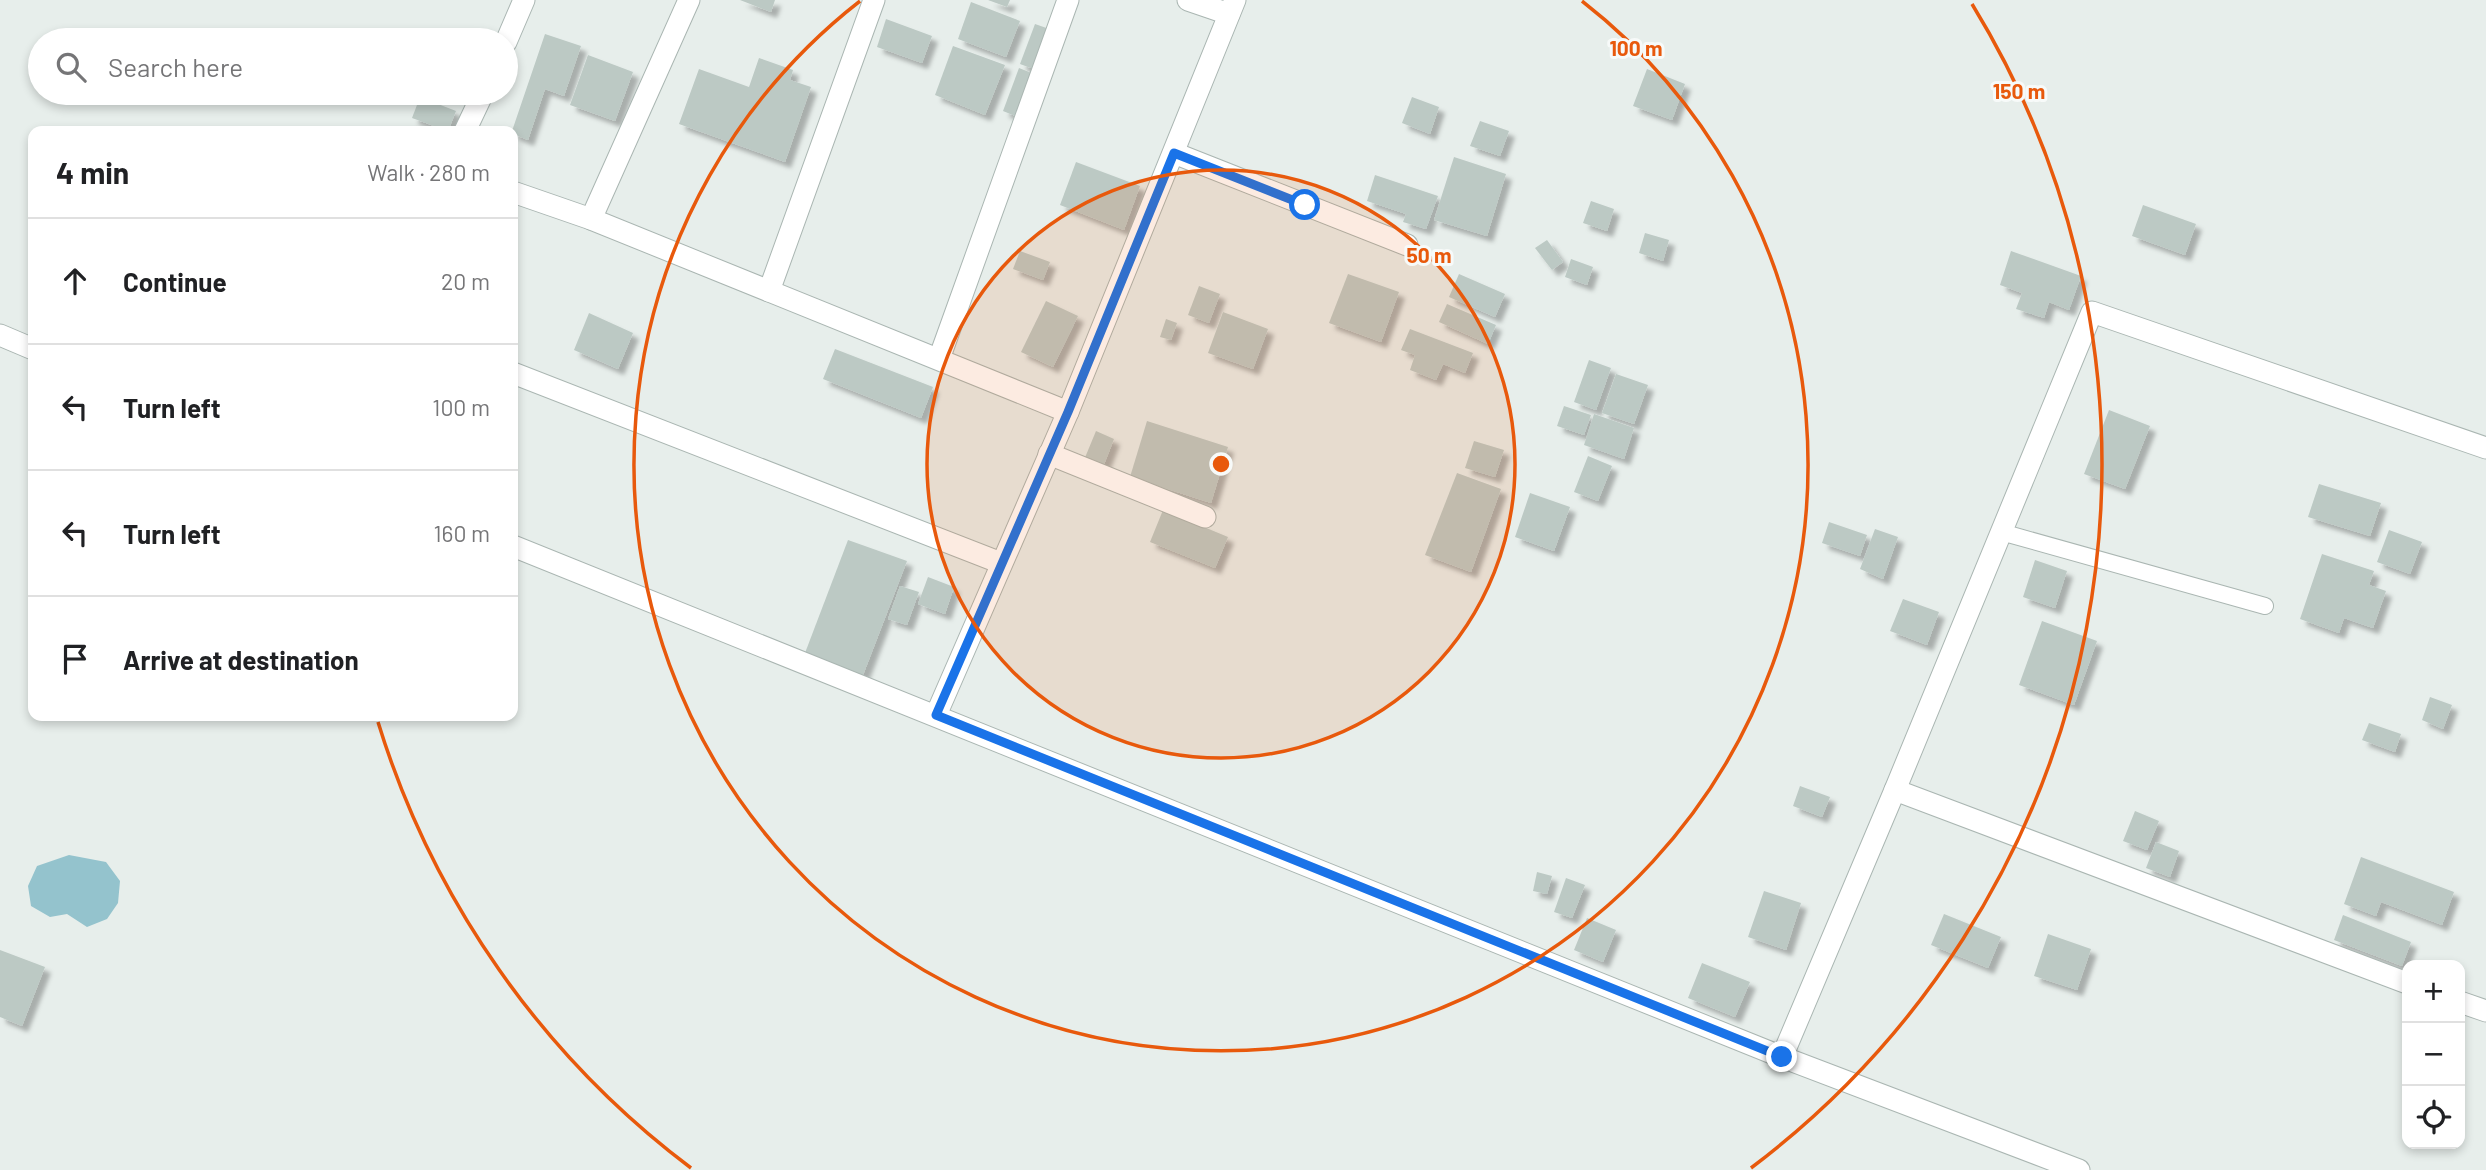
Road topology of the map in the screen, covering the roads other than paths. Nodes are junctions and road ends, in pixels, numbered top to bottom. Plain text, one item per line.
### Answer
1 (524, 0) edge
2 (689, 0) edge
3 (874, 0) edge
4 (1068, 0) edge
5 (1188, 0) edge
6 (1232, 7) edge
7 (512, 28) edge
8 (478, 105) edge
9 (468, 126) edge
10 (1174, 153) junction
11 (518, 194) edge
12 (591, 219) junction
13 (1407, 245) dead end
14 (769, 291) junction
15 (0, 335) edge
16 (28, 347) edge
17 (939, 359) junction
18 (518, 375) edge
19 (1068, 412) junction
20 (2486, 448) edge
21 (1049, 454) junction
22 (1205, 517) dead end
23 (2001, 532) junction
24 (518, 548) edge
25 (1001, 564) junction
26 (2265, 606) dead end
27 (936, 715) junction
28 (1895, 790) junction
29 (2402, 981) edge
30 (2465, 1004) edge
31 (2486, 1012) edge
32 (1782, 1057) junction
33 (2079, 1170) edge

1 - 7 street
2 - 12 street
3 - 14 street
4 - 17 street
5 - 6 street
6 - 10 street
8 - 9 street
10 - 13 street
10 - 19 street
11 - 12 street
12 - 14 street
14 - 17 street
15 - 16 street
17 - 19 street
18 - 25 street
19 - 21 street
20 - 23 street
21 - 22 street
21 - 25 street
23 - 26 lane
23 - 28 street
24 - 27 street
25 - 27 street
27 - 32 street
28 - 29 street
28 - 32 street
30 - 31 street
32 - 33 street

